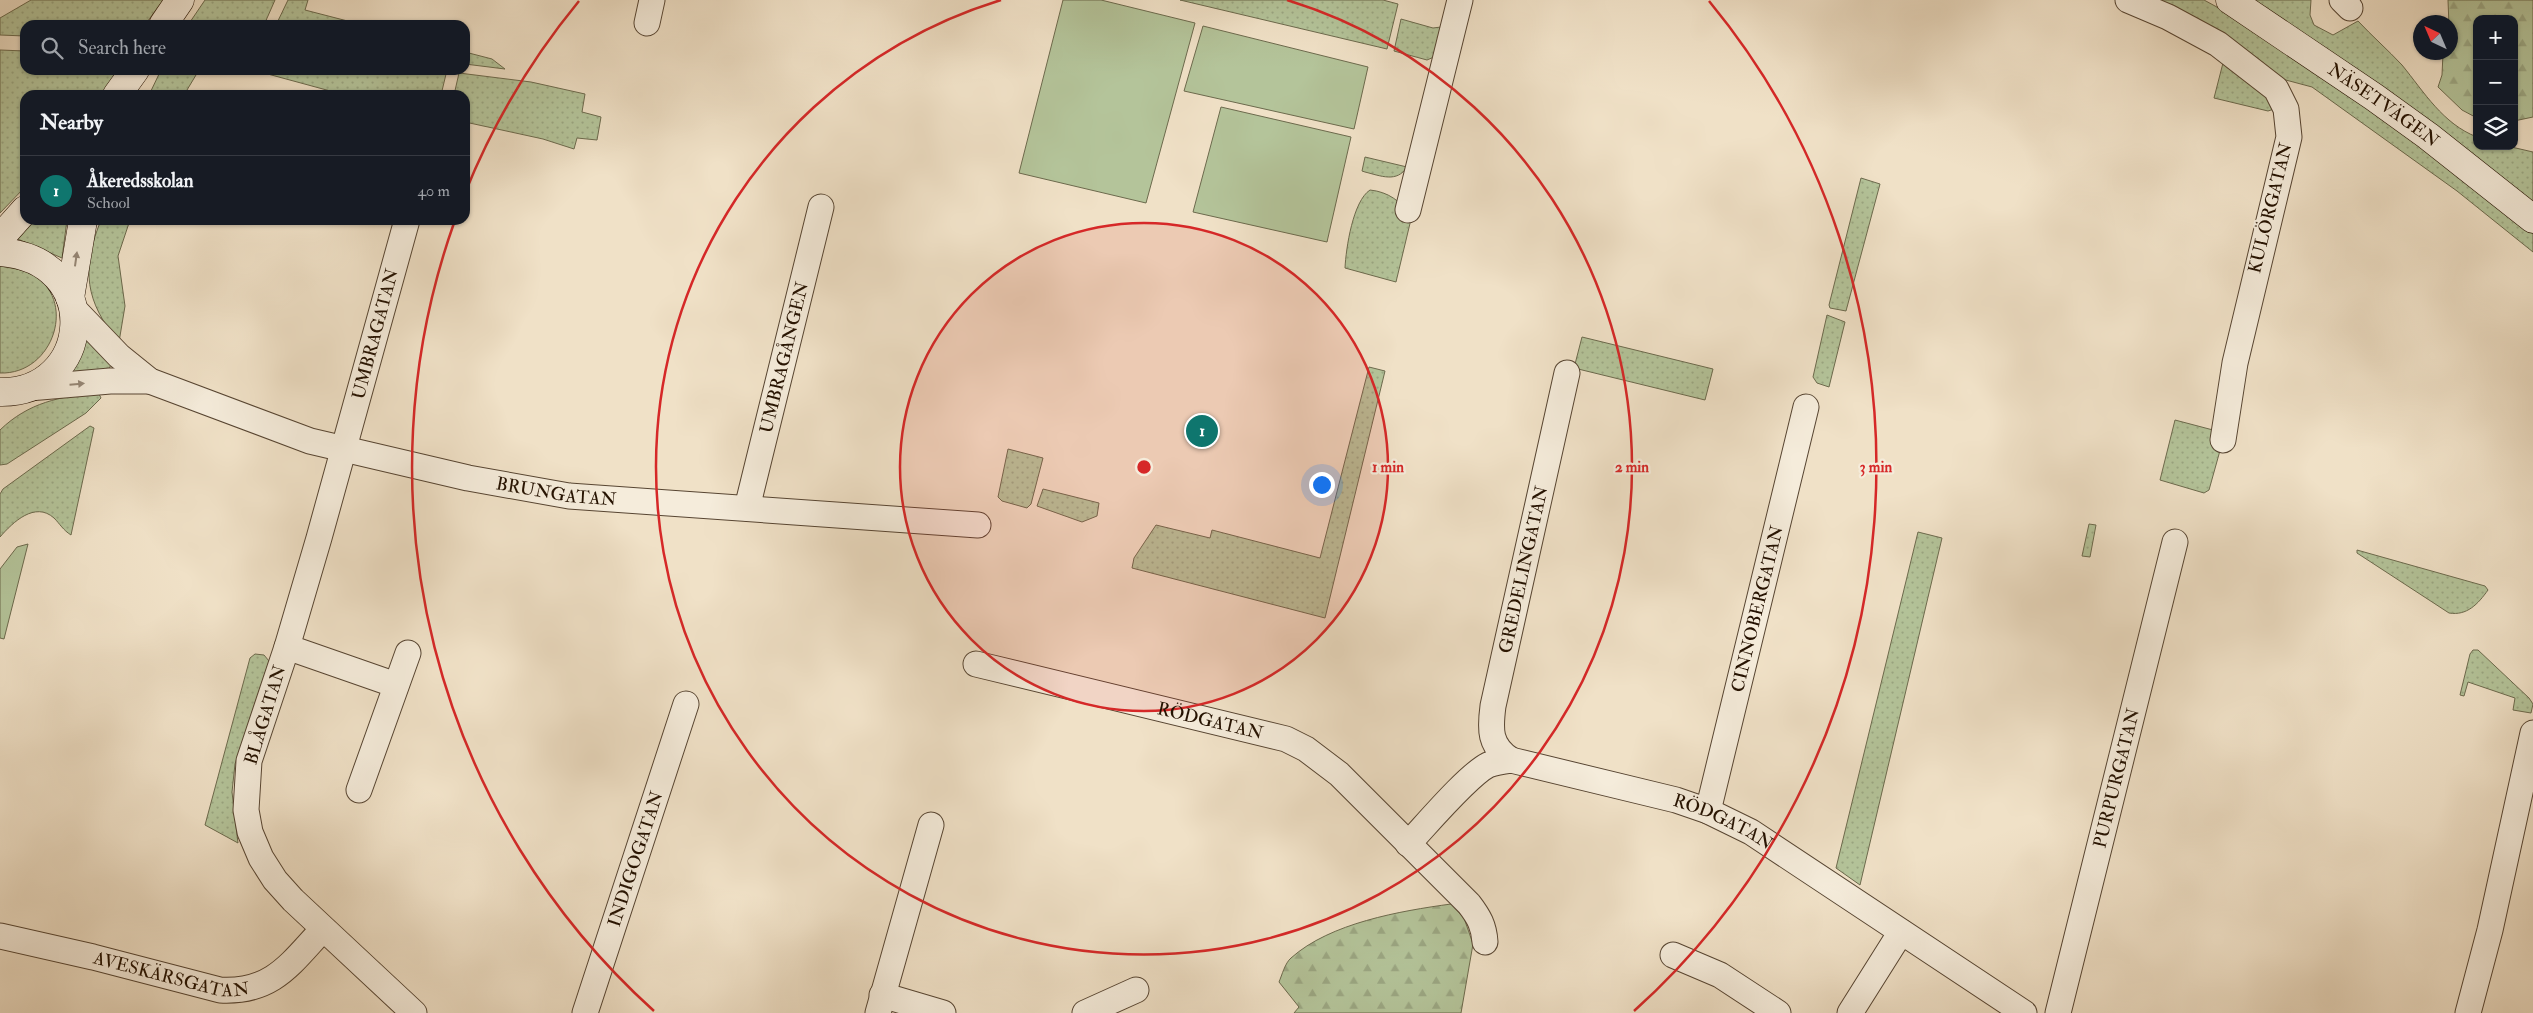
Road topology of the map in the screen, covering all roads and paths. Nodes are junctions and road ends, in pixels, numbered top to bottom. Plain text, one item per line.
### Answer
1 (180, 0) edge
2 (1460, 0) edge
3 (2128, 0) edge
4 (2230, 0) edge
5 (167, 20) edge
6 (821, 207) dead end
7 (1408, 210) dead end
8 (20, 216) edge
9 (2533, 219) edge
10 (83, 225) edge
11 (406, 225) edge
12 (0, 238) edge
13 (0, 252) edge
14 (72, 303) junction
15 (1567, 373) dead end
16 (150, 381) junction
17 (11, 394) edge
18 (1806, 407) dead end
19 (2222, 440) dead end
20 (344, 449) junction
21 (747, 508) junction
22 (978, 525) dead end
23 (2175, 542) dead end
24 (287, 647) junction
25 (408, 653) dead end
26 (976, 664) dead end
27 (396, 684) junction
28 (686, 704) dead end
29 (2533, 734) edge
30 (1511, 760) junction
31 (359, 790) dead end
32 (1708, 811) junction
33 (931, 825) dead end
34 (1408, 844) junction
35 (324, 929) junction
36 (1901, 932) junction
37 (0, 936) edge
38 (1484, 942) dead end
39 (1673, 955) dead end
40 (1136, 990) dead end
41 (880, 1004) edge
42 (414, 1013) edge
43 (585, 1013) edge
44 (944, 1013) edge
45 (1085, 1013) edge
46 (1778, 1013) edge
47 (1850, 1013) edge
48 (2024, 1013) edge
49 (2058, 1013) edge
50 (2468, 1013) edge

1 - 5 street
2 - 7 street
3 - 19 street, KULÖRGATAN
4 - 9 street, NÄSETVÄGEN
6 - 21 street, UMBRAGÅNGEN
8 - 12 street
14 -> 10 street
11 - 20 street, UMBRAGATAN
13 - 14 street
14 - 16 street, BRUNGATAN
14 - 17 street
15 - 30 street, GREDELINGATAN
17 -> 16 street, BRUNGATAN
16 - 20 street, BRUNGATAN
18 - 32 street, CINNOBERGATAN
20 - 21 street, BRUNGATAN
20 - 24 street, BLÅGATAN
21 - 22 street, BRUNGATAN
23 - 49 street, PURPURGATAN
24 - 27 street
24 - 35 street, BLÅGATAN
25 - 27 street
26 - 34 street, RÖDGATAN
27 - 31 street
28 - 43 street, INDIGOGATAN
29 - 50 street
30 - 32 street, RÖDGATAN
30 - 34 street, RÖDGATAN
32 - 36 street, RÖDGATAN
33 - 41 street
34 - 38 street, RÖDGATAN
35 - 37 street, AVESKÄRSGATAN
35 - 42 street, BLÅGATAN
36 - 47 street
36 - 48 street, RÖDGATAN
39 - 46 street
40 - 45 street
41 - 44 street

